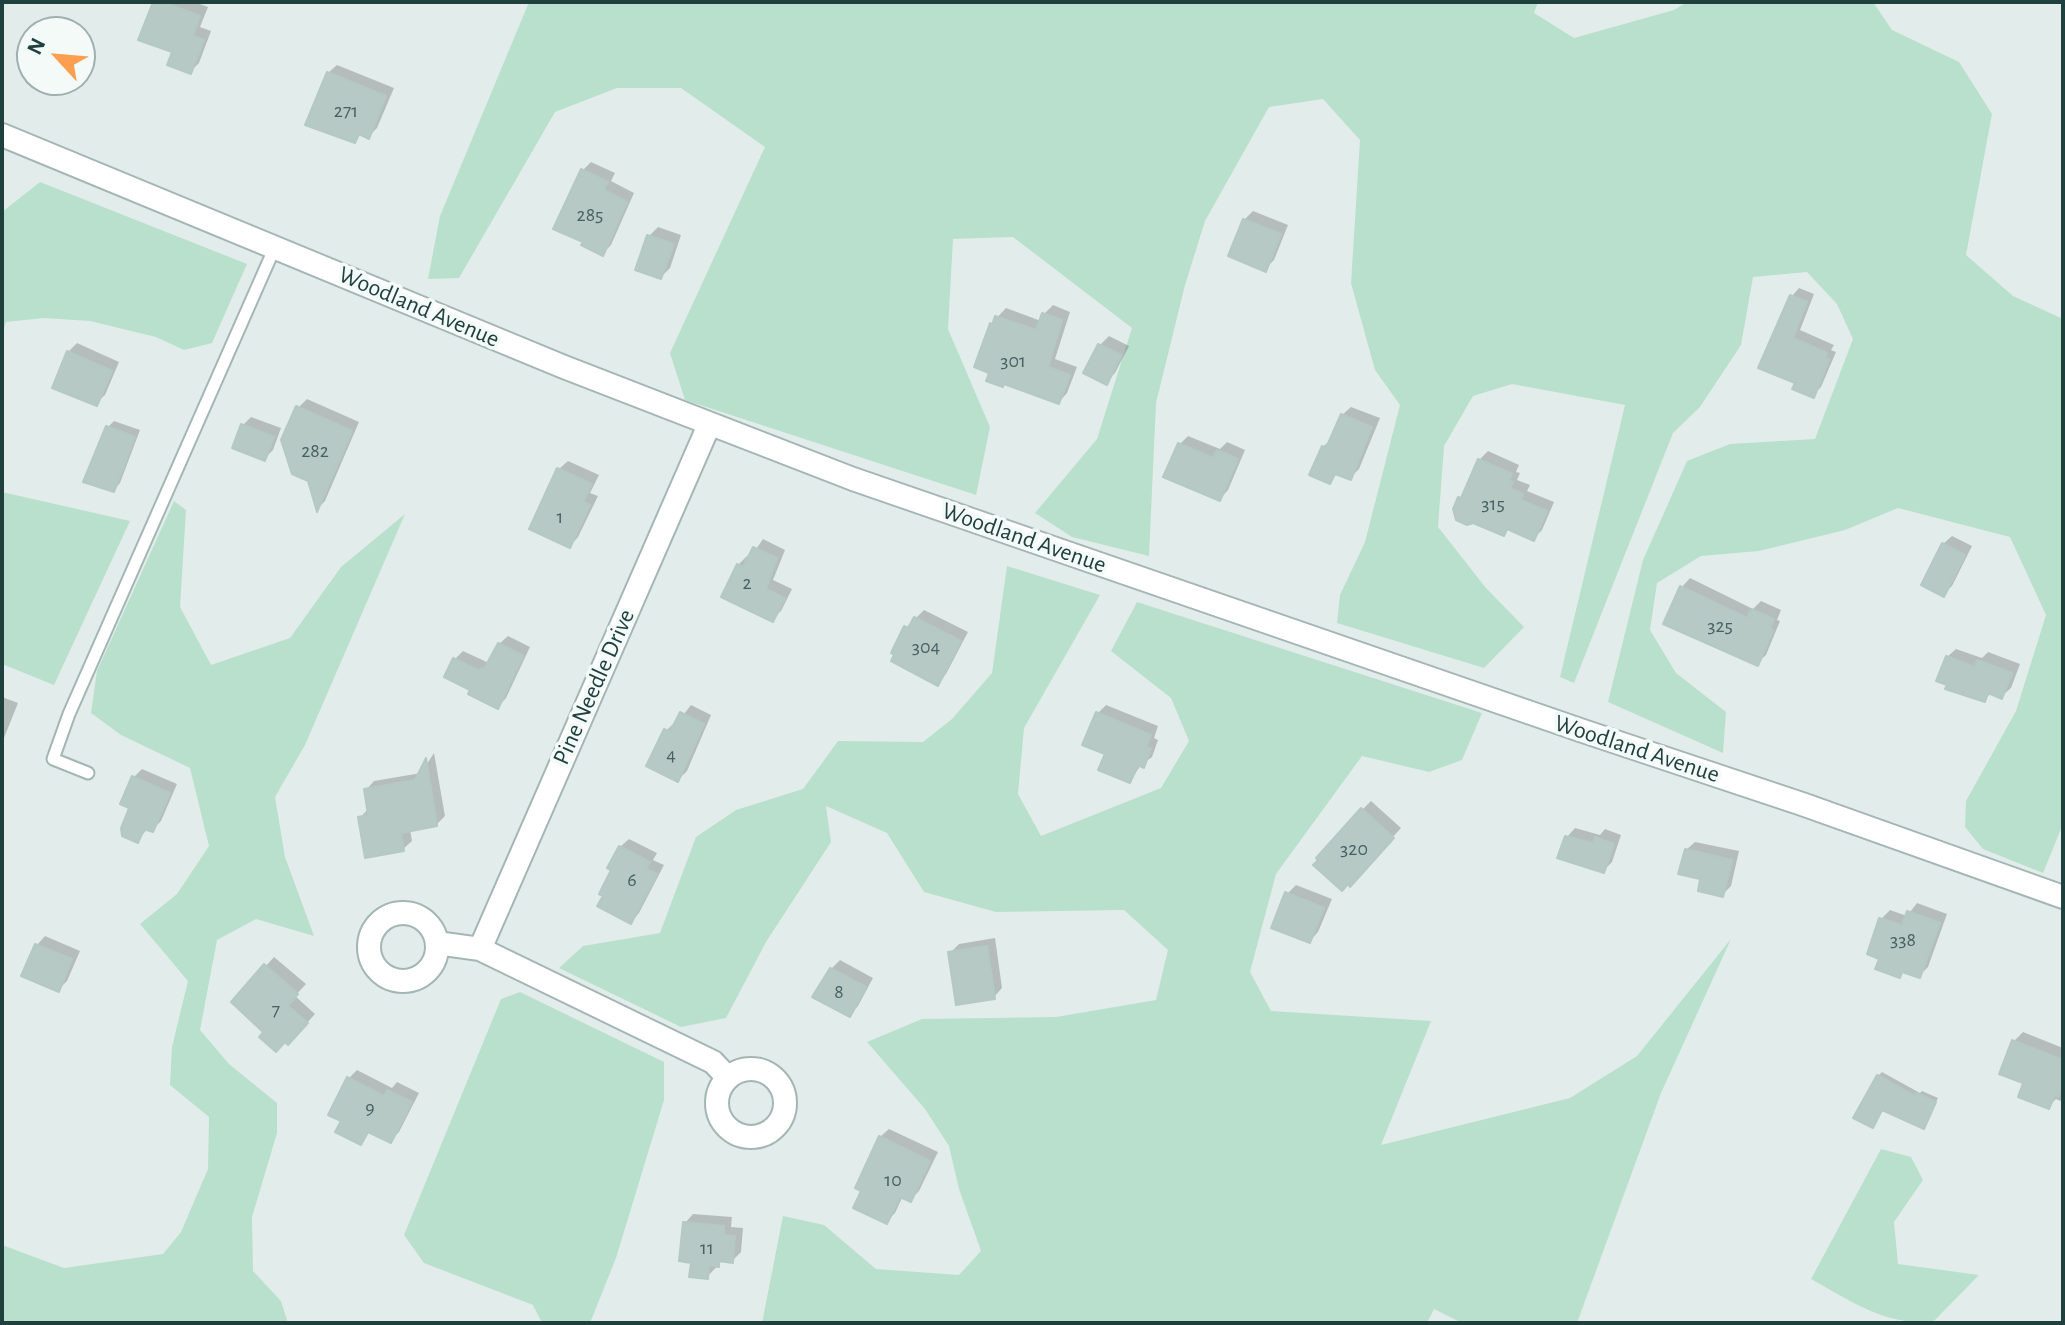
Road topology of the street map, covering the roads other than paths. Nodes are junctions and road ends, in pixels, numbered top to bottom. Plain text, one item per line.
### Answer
1 (2, 135) edge
2 (276, 247) junction
3 (709, 425) junction
4 (88, 773) dead end
5 (2063, 897) edge
6 (437, 943) dead end
7 (480, 949) junction
8 (728, 1078) dead end

1 - 2 street, Woodland Avenue
2 - 3 street, Woodland Avenue
2 - 4 lane
3 - 5 street, Woodland Avenue
3 - 7 street, Pine Needle Drive
6 - 7 street
7 - 8 street

